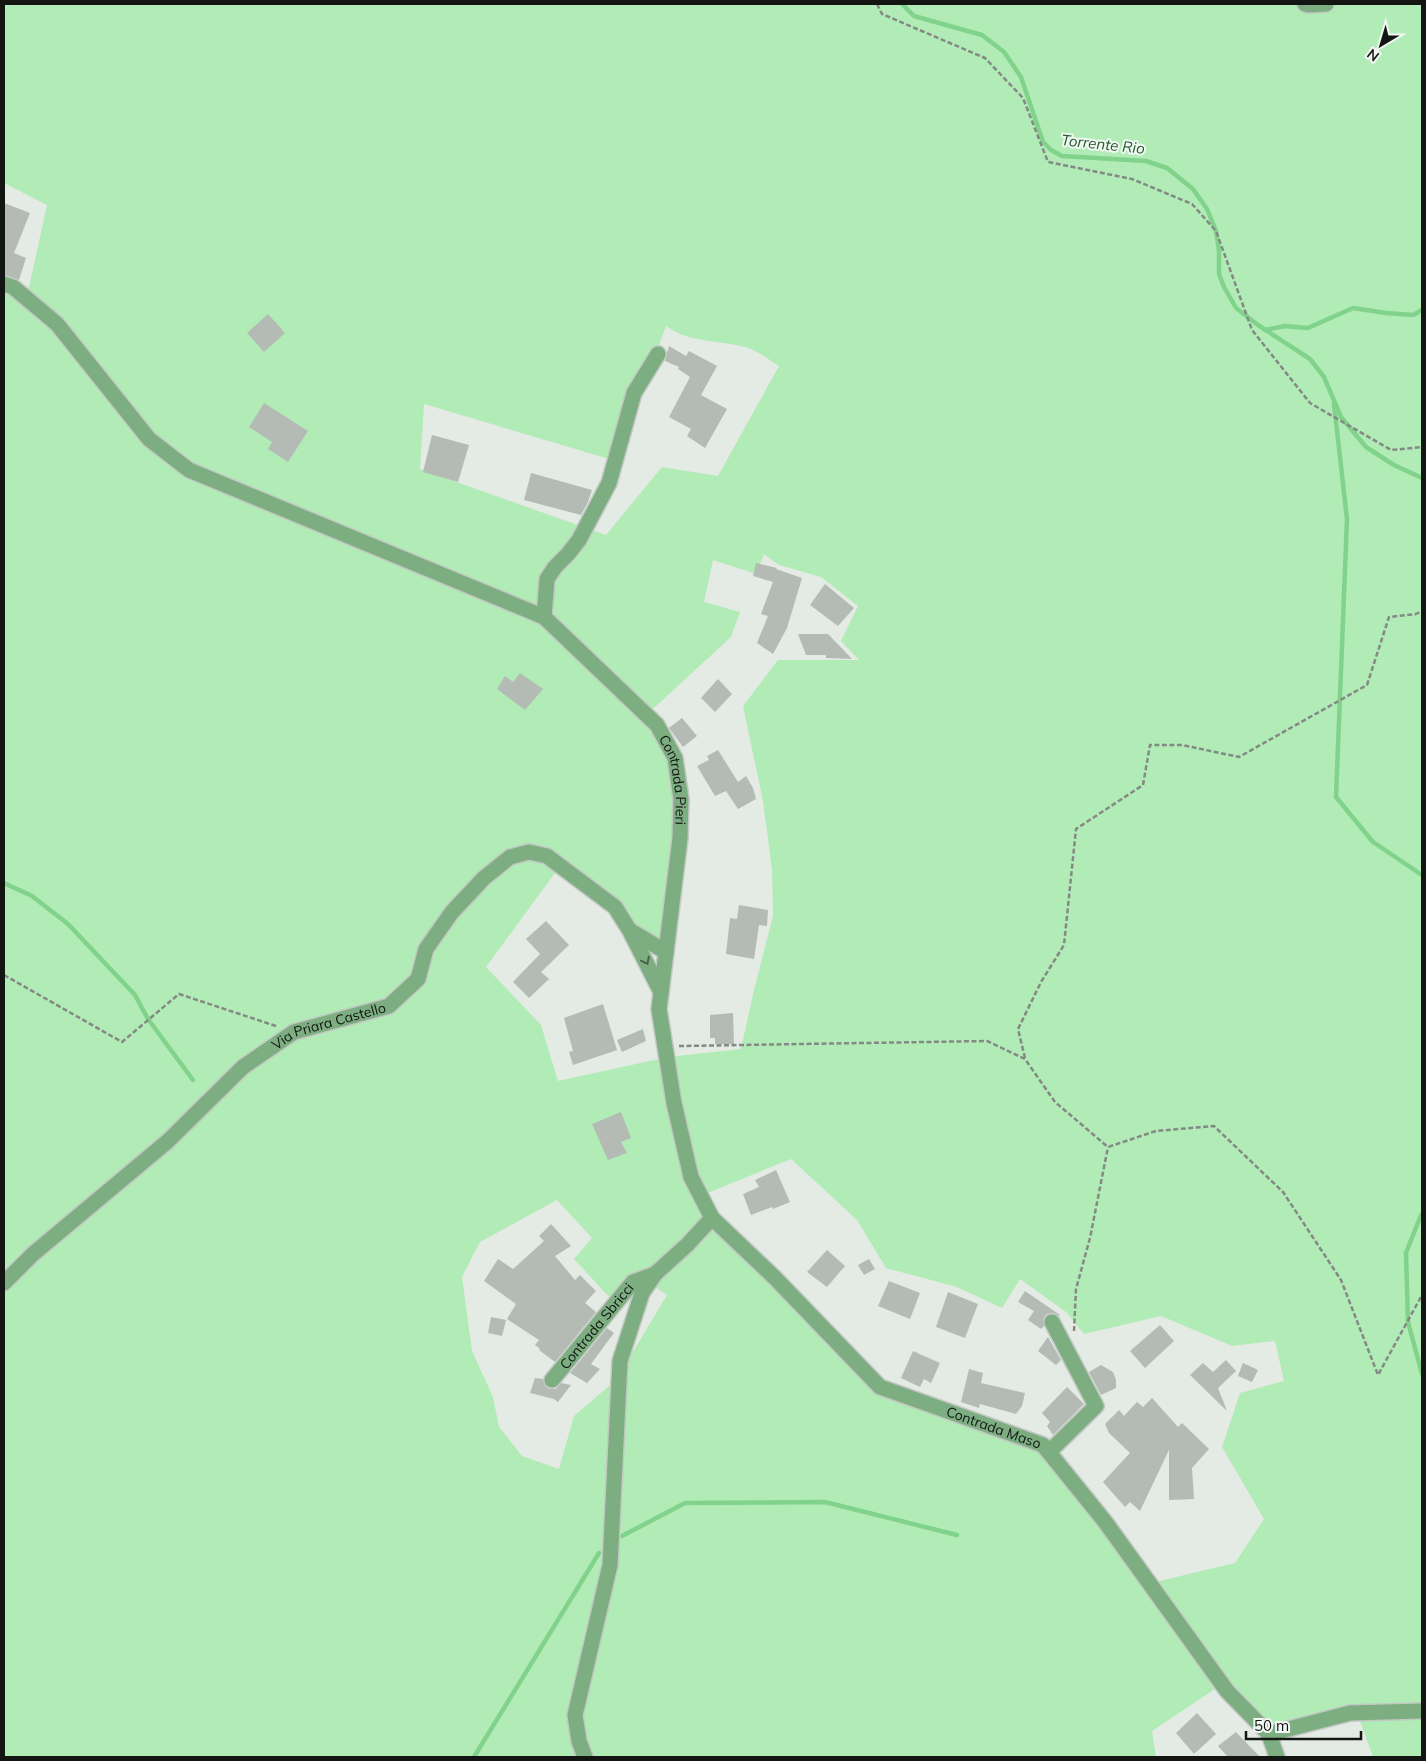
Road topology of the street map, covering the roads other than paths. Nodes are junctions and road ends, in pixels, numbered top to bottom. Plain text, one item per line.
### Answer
1 (1305, 4) edge
2 (1326, 4) edge
3 (8, 285) edge
4 (658, 354) dead end
5 (544, 617) junction
6 (630, 931) junction
7 (666, 952) junction
8 (661, 992) junction
9 (665, 1046) joint
10 (712, 1218) junction
11 (656, 1274) junction
12 (4, 1283) edge
13 (1052, 1322) dead end
14 (552, 1380) dead end
15 (1049, 1452) junction
16 (1422, 1711) edge
17 (1268, 1734) junction
18 (585, 1757) edge
19 (1277, 1757) edge

1 - 2 street
3 - 5 street
4 - 5 street
5 - 7 street, Contrada Pieri
6 - 7 street
6 -> 8 street, Via Priara Castello
6 - 12 street, Via Priara Castello
7 - 8 street, Contrada Pieri
8 - 9 street, Contrada Pieri
9 - 10 street, Contrada Maso
10 - 11 street, Contrada Sbricci
10 - 15 street, Contrada Maso
11 - 14 street, Contrada Sbricci
11 - 18 street
13 - 15 street
15 - 17 street, Contrada Maso
16 - 17 street
17 - 19 street

